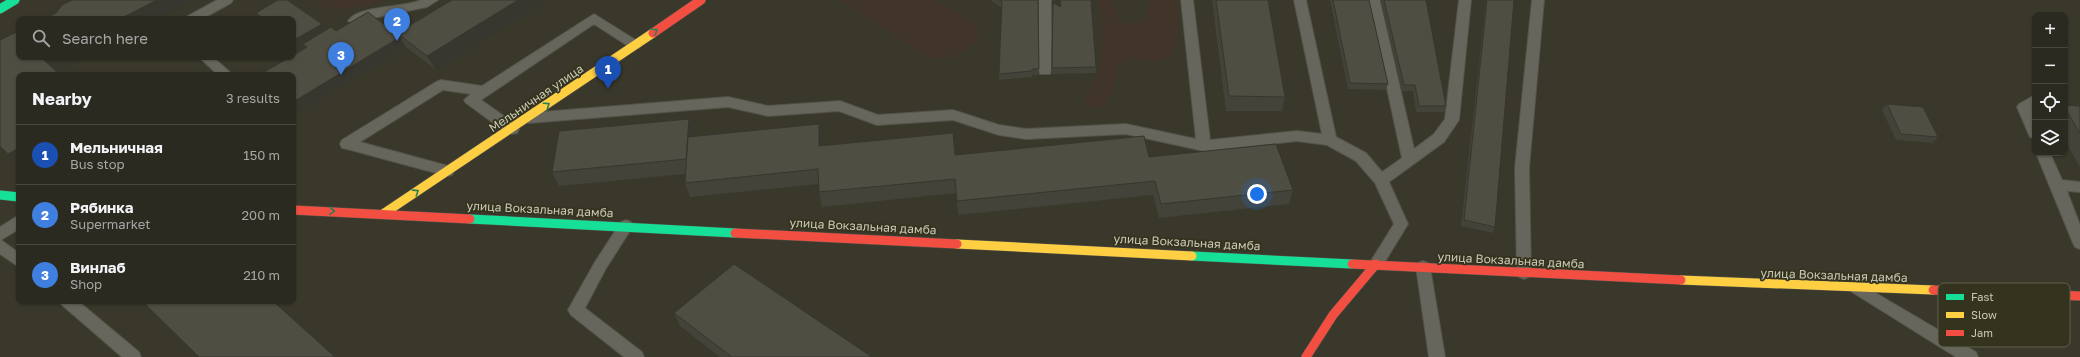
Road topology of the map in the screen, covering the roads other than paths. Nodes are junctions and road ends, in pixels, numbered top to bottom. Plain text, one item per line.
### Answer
1 (15, 0) edge
2 (227, 0) edge
3 (432, 0) edge
4 (701, 0) edge
5 (1045, 0) edge
6 (1187, 0) edge
7 (1300, 0) edge
8 (1374, 0) edge
9 (1465, 0) edge
10 (1538, 0) edge
11 (0, 8) edge
12 (198, 16) edge
13 (344, 26) edge
14 (635, 45) junction
15 (209, 60) edge
16 (1045, 71) dead end
17 (223, 72) edge
18 (485, 91) junction
19 (2032, 102) edge
20 (529, 118) junction
21 (2032, 126) edge
22 (512, 129) junction
23 (1330, 140) junction
24 (1204, 146) junction
25 (2044, 156) edge
26 (1409, 160) junction
27 (448, 171) junction
28 (1381, 180) junction
29 (2057, 185) junction
30 (2080, 187) edge
31 (0, 196) edge
32 (16, 197) edge
33 (296, 210) edge
34 (383, 214) junction
35 (16, 223) edge
36 (626, 226) junction
37 (0, 235) edge
38 (2080, 243) edge
39 (0, 246) edge
40 (16, 259) edge
41 (1376, 264) junction
42 (1423, 267) junction
43 (1524, 273) junction
44 (1857, 288) junction
45 (1938, 291) edge
46 (2070, 296) edge
47 (2080, 296) edge
48 (71, 304) edge
49 (1938, 339) edge
50 (1952, 347) edge
51 (133, 357) edge
52 (636, 357) edge
53 (1306, 357) edge
54 (1437, 357) edge
55 (1970, 357) edge

1 - 11 street
2 - 12 lane
3 - 13 lane
14 -> 4 street, Мельничная улица
5 - 16 lane
6 - 24 lane
7 - 23 lane
8 - 26 lane
9 - 26 lane
10 - 43 lane
14 - 18 lane
20 -> 14 street, Мельничная улица
15 - 17 lane
18 - 22 lane
18 - 27 lane
19 - 21 lane
20 - 22 street, Мельничная улица
20 - 24 lane
22 - 27 street, Мельничная улица
23 - 24 lane
23 - 28 lane
25 - 29 lane
26 - 28 lane
34 -> 27 street, Мельничная улица
28 - 41 lane
29 - 30 lane
29 - 38 lane
31 - 32 street
33 -> 34 street, улица Вокзальная дамба
34 - 36 street, улица Вокзальная дамба
35 - 37 lane
36 - 41 street, улица Вокзальная дамба
36 - 52 lane
39 - 40 lane
41 - 42 street, улица Вокзальная дамба
41 - 53 street
42 - 43 street, улица Вокзальная дамба
42 - 54 lane
43 - 44 street, улица Вокзальная дамба
44 - 45 street, улица Вокзальная дамба
44 - 49 lane
46 - 47 street, улица Вокзальная дамба
48 - 51 lane
50 - 55 lane

